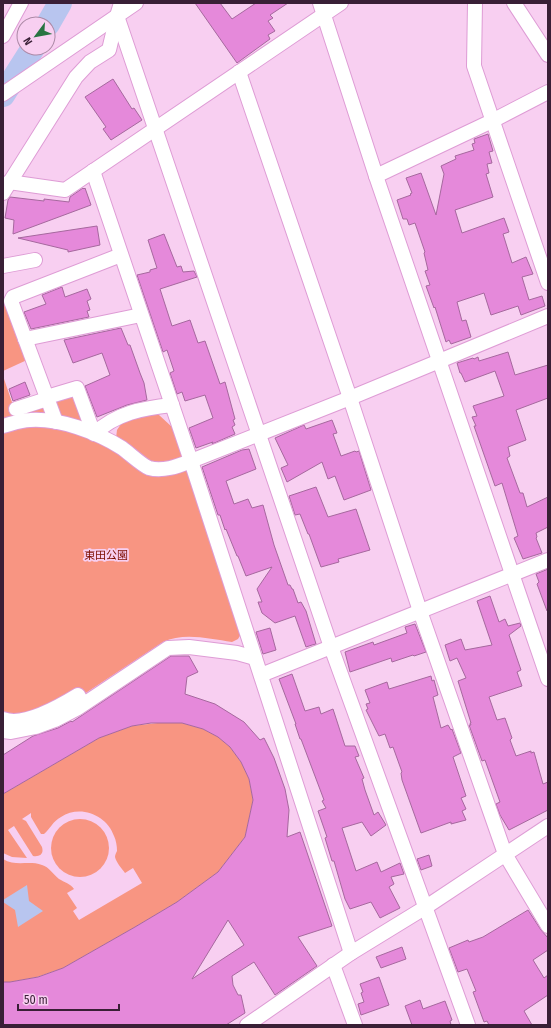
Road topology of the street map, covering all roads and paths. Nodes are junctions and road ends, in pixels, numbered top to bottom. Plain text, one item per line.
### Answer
1 (21, 3) edge
2 (136, 3) edge
3 (342, 3) edge
4 (475, 3) edge
5 (514, 3) edge
6 (119, 9) edge
7 (322, 9) edge
8 (3, 36) edge
9 (548, 56) edge
10 (239, 72) junction
11 (548, 92) edge
12 (3, 94) edge
13 (492, 121) junction
14 (155, 130) junction
15 (93, 171) junction
16 (376, 176) junction
17 (6, 188) edge
18 (121, 255) junction
19 (35, 260) dead end
20 (3, 266) edge
21 (548, 283) edge
22 (141, 315) junction
23 (548, 316) edge
24 (25, 339) junction
25 (439, 361) junction
26 (47, 398) junction
27 (350, 398) junction
28 (172, 405) junction
29 (16, 409) dead end
30 (56, 422) junction
31 (3, 426) edge
32 (94, 434) junction
33 (260, 434) junction
34 (191, 461) junction
35 (548, 560) edge
36 (512, 575) junction
37 (420, 611) junction
38 (331, 647) junction
39 (255, 658) junction
40 (261, 675) junction
41 (548, 679) edge
42 (83, 704) junction
43 (3, 719) edge
44 (3, 731) edge
45 (548, 826) edge
46 (505, 854) junction
47 (426, 907) junction
48 (548, 926) edge
49 (351, 953) junction
50 (333, 965) junction
51 (247, 1025) edge
52 (355, 1025) edge
53 (468, 1025) edge

1 - 8 street
2 - 6 street
3 - 7 street
4 - 13 street
5 - 9 street
6 - 12 street
6 - 14 street
6 - 17 street
7 - 10 street
7 - 16 street
10 - 14 street
10 - 27 street
11 - 13 street
13 - 16 street
13 - 21 street
14 - 15 street
14 - 33 street
15 - 17 street
15 - 18 street
16 - 25 street
18 - 22 street
18 - 24 street
19 - 20 street
22 - 24 street
22 - 28 street
23 - 25 street
24 - 26 street
25 - 27 street
25 - 36 street
26 - 29 street
26 - 30 street
26 - 32 street
27 - 33 street
27 - 37 street
28 - 32 street
28 - 34 street
30 - 31 street
30 - 32 street
32 - 34 street
33 - 34 street
33 - 38 street
34 - 39 street
35 - 36 street
36 - 37 street
36 - 41 street
37 - 38 street
37 - 46 street
38 - 40 street
38 - 47 street
39 - 40 street
39 - 42 street
40 - 49 street
42 - 43 street
42 - 44 street
45 - 46 street
46 - 47 street
46 - 48 street
47 - 49 street
47 - 53 street
49 - 50 street
50 - 51 street
50 - 52 street

